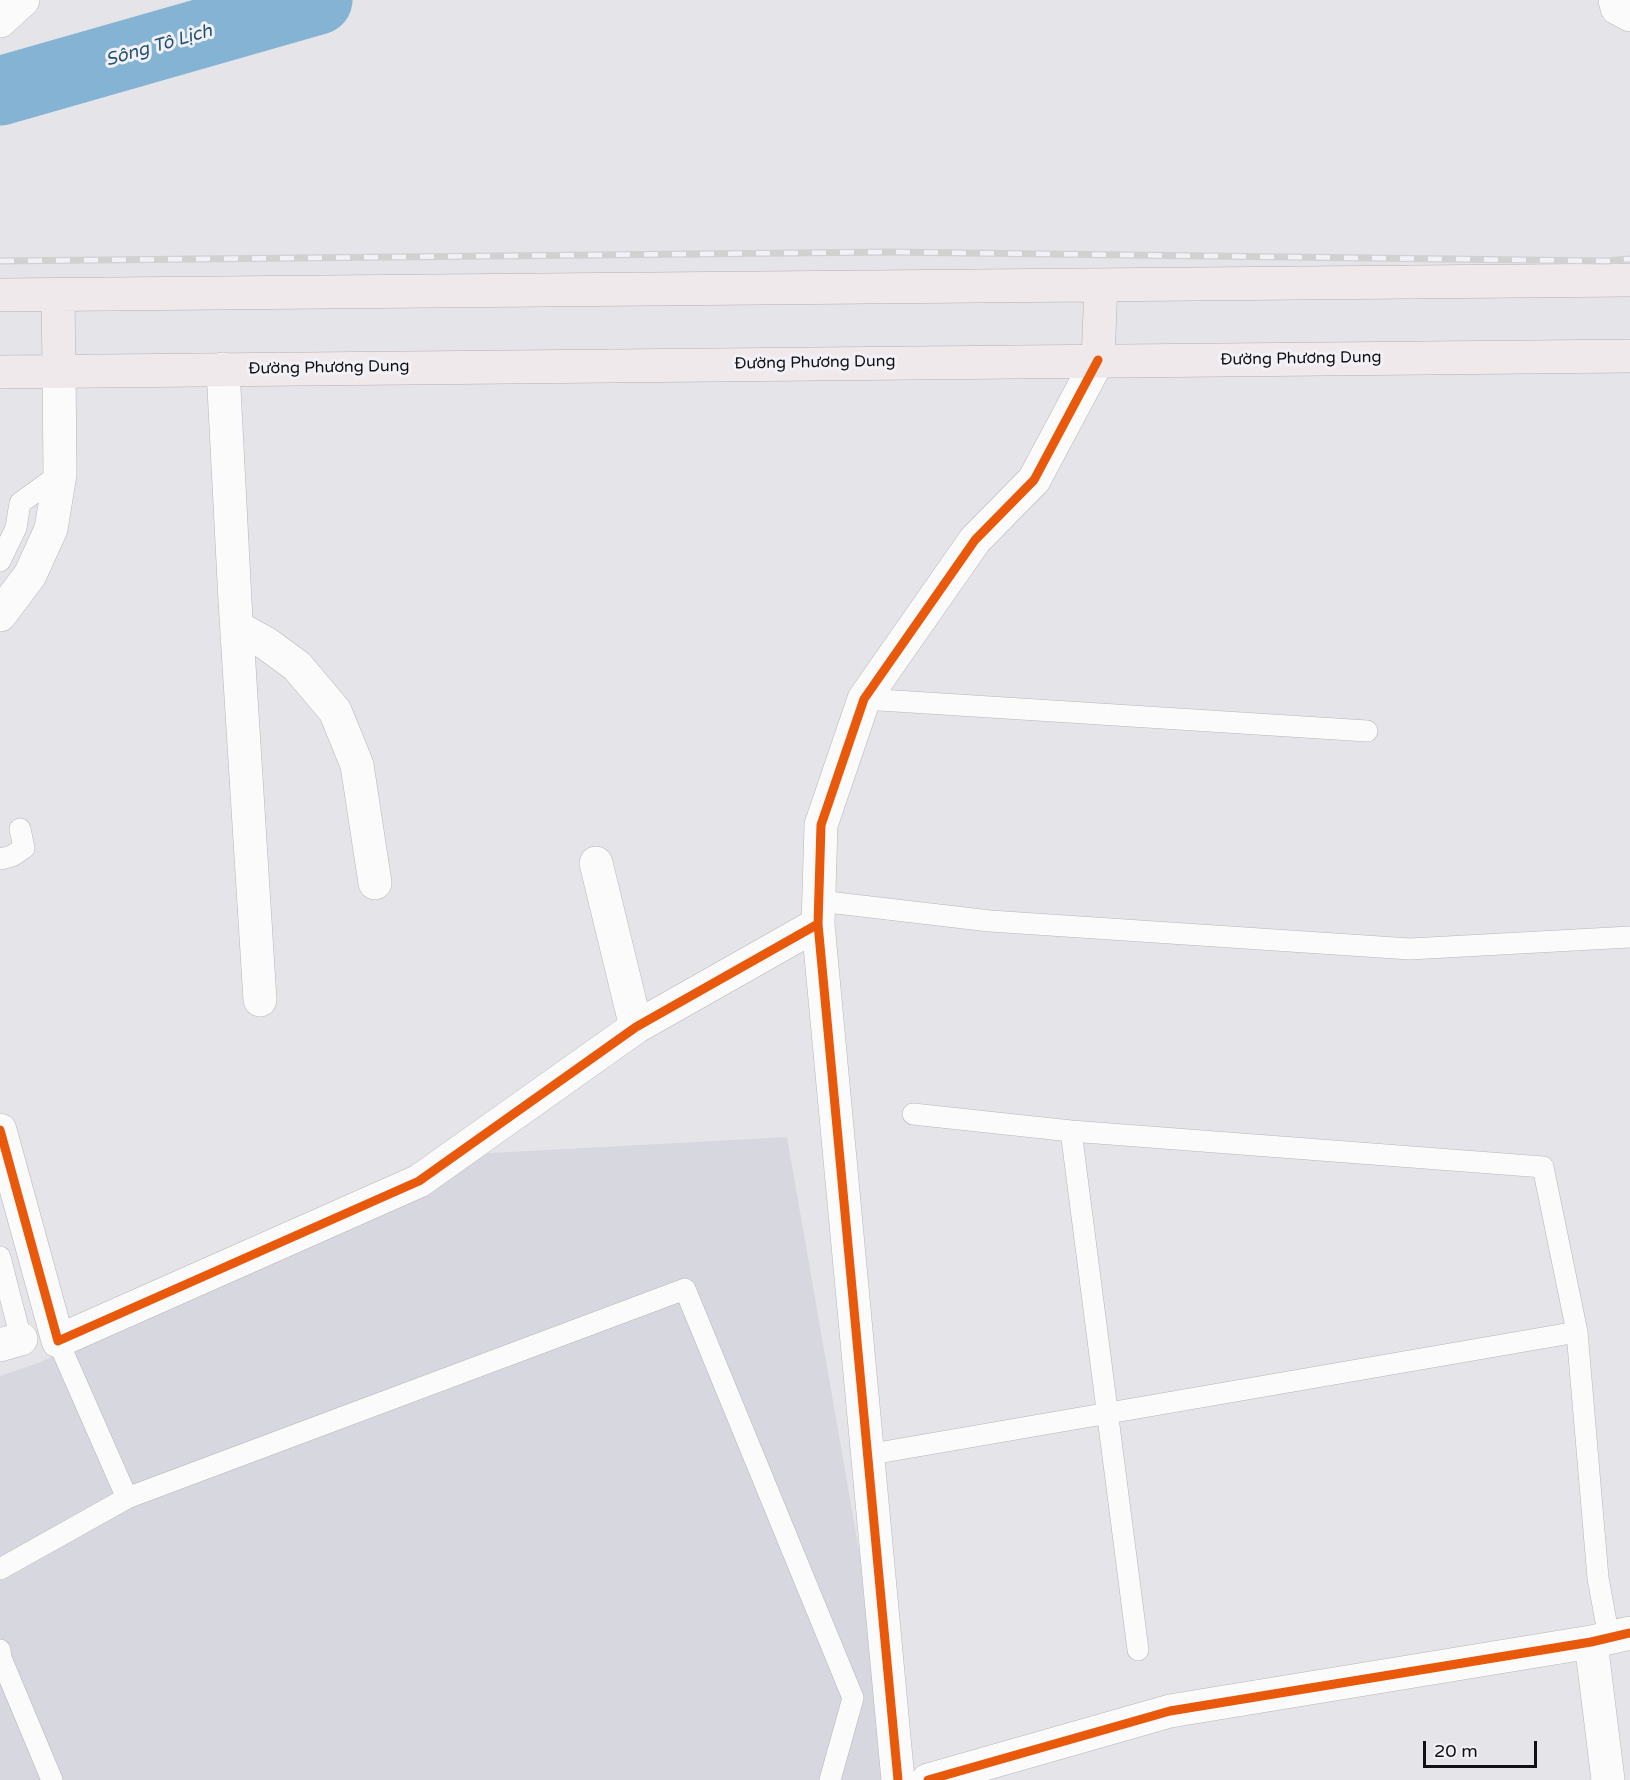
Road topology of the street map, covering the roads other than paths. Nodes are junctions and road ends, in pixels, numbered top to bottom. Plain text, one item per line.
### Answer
1 (23, 0) edge
2 (1615, 0) edge
3 (1630, 15) edge
4 (0, 21) edge
5 (1630, 280) edge
6 (1101, 285) junction
7 (0, 295) edge
8 (58, 295) junction
9 (1630, 356) edge
10 (1098, 360) junction
11 (223, 369) junction
12 (59, 371) junction
13 (0, 372) edge
14 (60, 474) junction
15 (0, 561) edge
16 (0, 615) edge
17 (237, 627) junction
18 (864, 699) junction
19 (1367, 731) dead end
20 (20, 829) dead end
21 (0, 859) edge
22 (597, 863) dead end
23 (375, 883) dead end
24 (818, 912) junction
25 (1630, 937) edge
26 (260, 1000) dead end
27 (636, 1027) junction
28 (913, 1114) dead end
29 (0, 1130) edge
30 (1071, 1131) junction
31 (0, 1257) edge
32 (1576, 1332) junction
33 (58, 1341) junction
34 (11, 1342) edge
35 (1106, 1413) junction
36 (866, 1455) junction
37 (127, 1498) junction
38 (0, 1569) edge
39 (1610, 1638) edge
40 (0, 1650) edge
41 (1138, 1650) dead end
42 (51, 1780) edge
43 (830, 1780) edge
44 (898, 1780) edge
45 (928, 1780) edge
46 (1608, 1780) edge

1 - 4 street
2 - 3 street
5 - 6 highway
6 - 8 highway
6 - 10 highway
7 - 8 highway
8 - 12 highway
9 - 10 highway, Đường Phương Dung
10 - 11 highway, Đường Phương Dung
10 - 18 street
11 - 12 highway, Đường Phương Dung
11 - 17 street
12 - 13 highway, Đường Phương Dung
12 - 14 street
14 - 15 lane
14 - 16 street
17 - 23 street
17 - 26 street
18 - 19 lane
18 - 24 street
20 - 21 lane
22 - 27 street
24 - 25 lane
24 - 27 street
24 - 36 street
27 - 33 street
28 - 30 lane
29 - 33 street
30 - 32 lane
30 - 35 lane
31 - 34 lane
32 - 35 lane
32 - 39 lane
33 - 37 lane
35 - 36 lane
35 - 41 lane
36 - 44 street
37 - 38 lane
37 - 43 lane
39 - 45 street
39 - 46 street
40 - 42 lane

